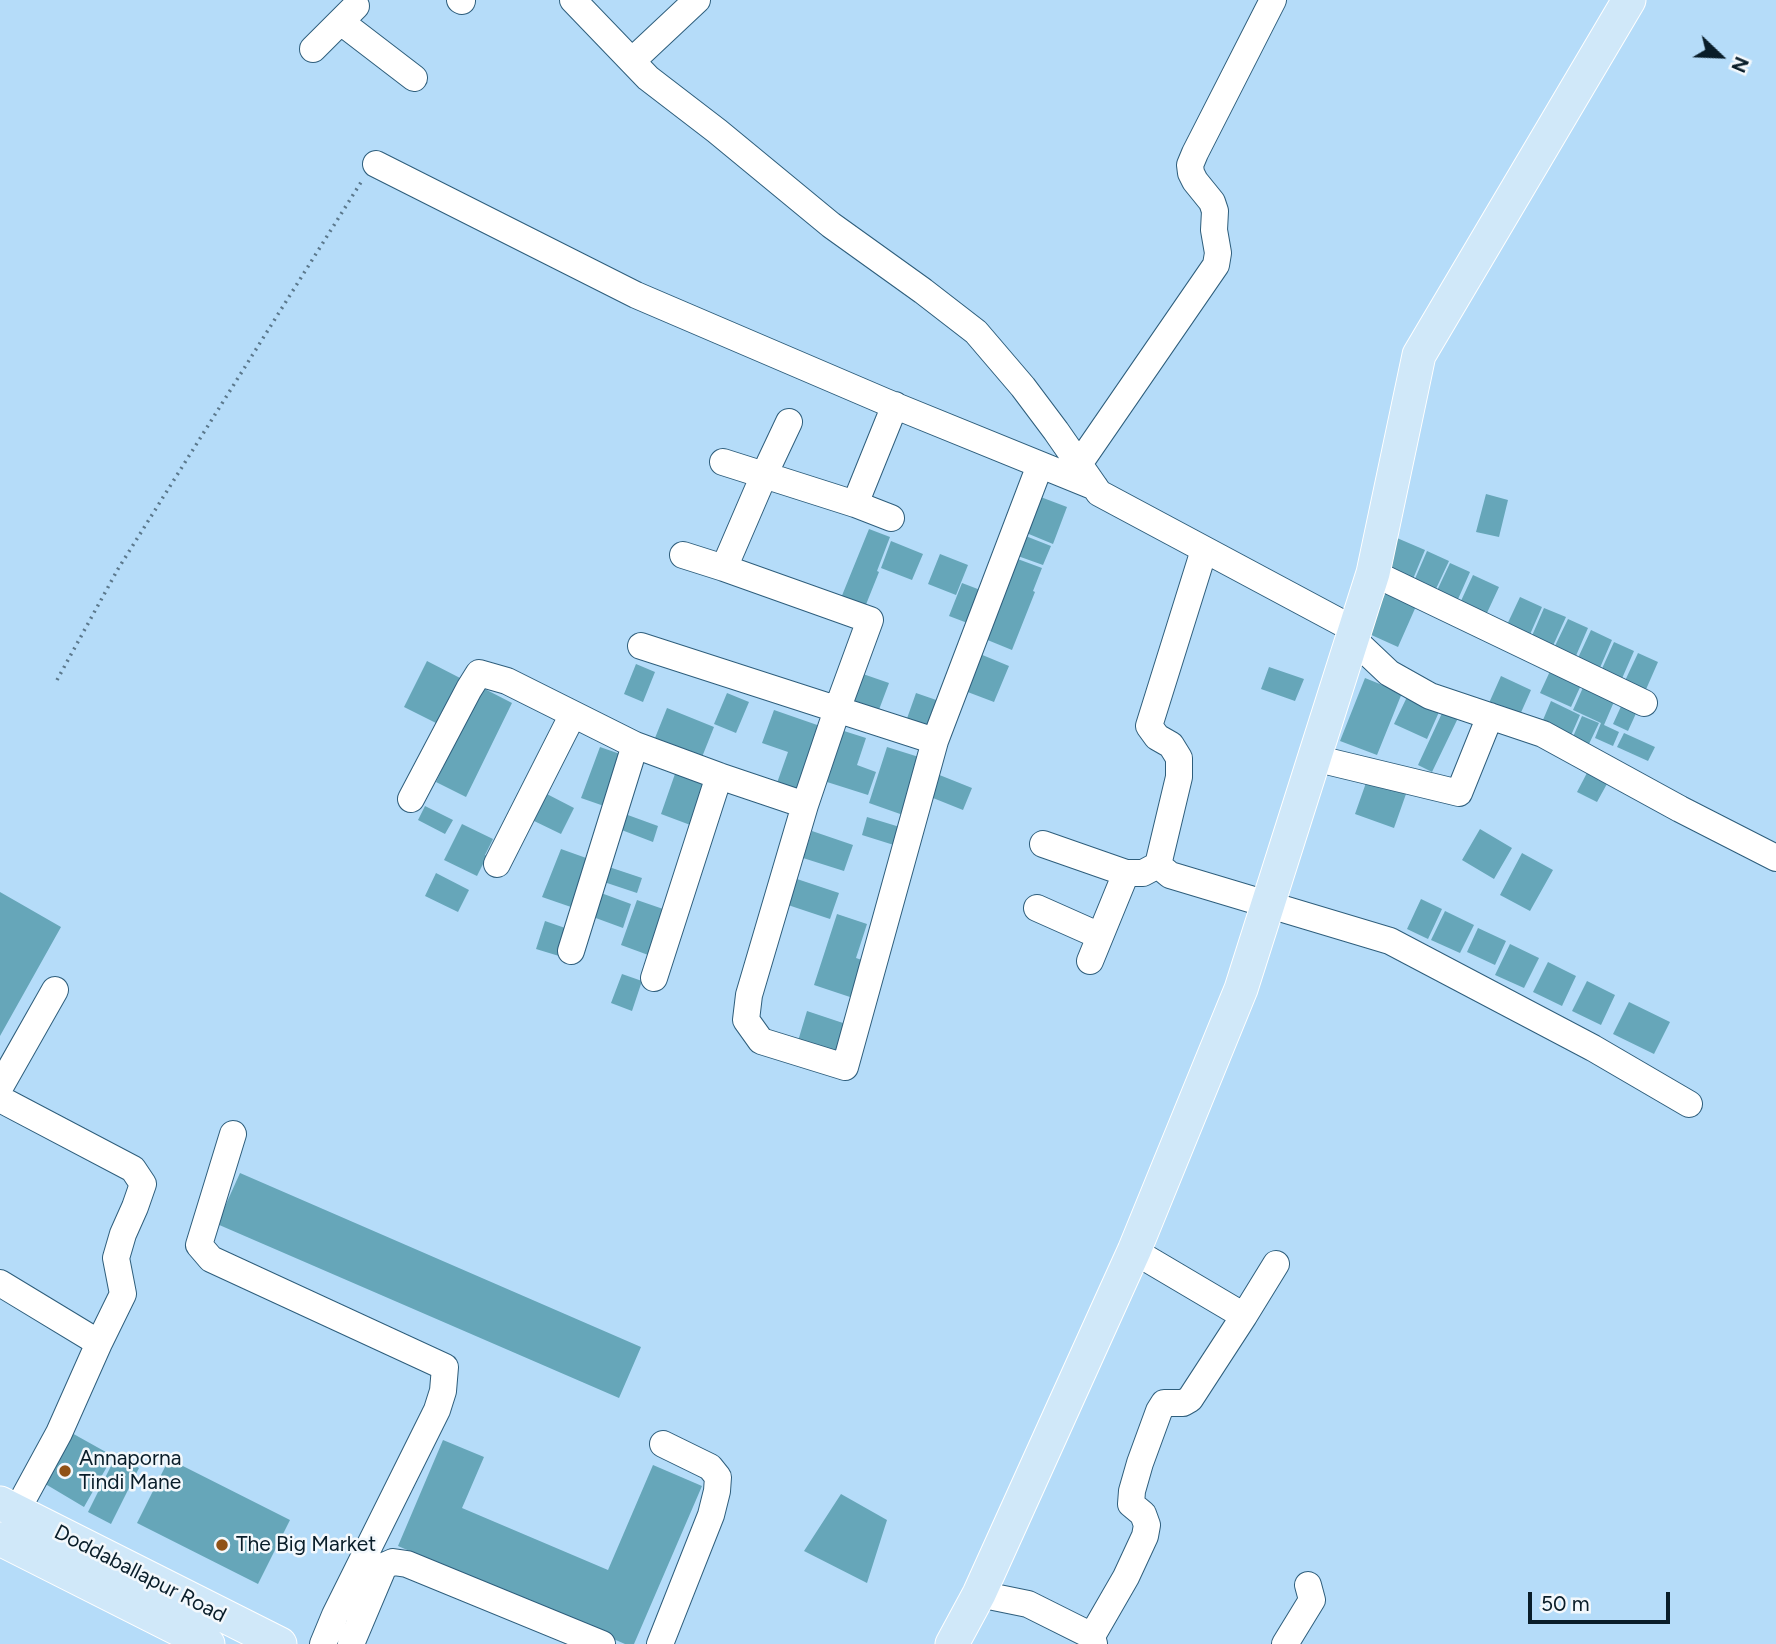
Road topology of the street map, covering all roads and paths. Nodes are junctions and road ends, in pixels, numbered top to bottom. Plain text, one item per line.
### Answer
1 (573, 0) edge
2 (697, 0) edge
3 (1273, 0) edge
4 (1629, 0) edge
5 (352, 7) edge
6 (313, 49) dead end
7 (632, 61) junction
8 (414, 78) dead end
9 (376, 164) joint
10 (895, 405) junction
11 (789, 422) dead end
12 (723, 462) dead end
13 (1079, 464) junction
14 (1040, 465) junction
15 (764, 475) junction
16 (1095, 487) junction
17 (855, 504) junction
18 (891, 518) dead end
19 (1204, 550) junction
20 (682, 555) dead end
21 (724, 568) junction
22 (1373, 573) junction
23 (1353, 634) junction
24 (641, 646) dead end
25 (57, 680) dead end
26 (1644, 703) dead end
27 (837, 710) junction
28 (573, 714) junction
29 (1490, 716) junction
30 (935, 741) junction
31 (635, 745) junction
32 (1314, 758) junction
33 (719, 776) junction
34 (411, 799) dead end
35 (805, 805) junction
36 (1043, 844) dead end
37 (1776, 858) edge
38 (497, 864) dead end
39 (1158, 865) junction
40 (1126, 873) junction
41 (1268, 903) junction
42 (1037, 908) dead end
43 (1100, 936) junction
44 (571, 951) dead end
45 (1090, 961) dead end
46 (654, 978) dead end
47 (55, 990) dead end
48 (0, 1087) edge
49 (0, 1099) edge
50 (1689, 1104) dead end
51 (233, 1134) dead end
52 (1134, 1251) junction
53 (1276, 1264) dead end
54 (0, 1283) edge
55 (1244, 1316) junction
56 (99, 1343) junction
57 (663, 1444) dead end
58 (5, 1518) edge
59 (1308, 1585) dead end
60 (979, 1594) junction
61 (1093, 1640) edge
62 (208, 1644) edge
63 (280, 1644) edge
64 (323, 1644) edge
65 (351, 1644) edge
66 (602, 1644) edge
67 (660, 1644) edge
68 (952, 1644) edge
69 (1284, 1644) edge

1 - 7 street
2 - 7 street
3 - 13 street
4 - 22 main road
5 - 6 street
5 - 8 street
7 - 13 street
9 - 10 street
9 - 25 path
10 - 14 street
10 - 17 street
11 - 15 street
12 - 15 street
13 - 16 street
14 - 16 street
14 - 30 street
15 - 17 street
15 - 21 street
16 - 19 street
17 - 18 street
19 - 23 street
19 - 39 street
20 - 21 street
21 - 27 street
22 - 23 main road
22 - 26 street
23 - 29 street
23 - 32 main road
24 - 27 street
27 - 30 street
27 - 35 street
28 - 31 street
28 - 34 street
28 - 38 street
29 - 32 street
29 - 37 street
30 - 35 street
31 - 33 street
31 - 44 street
32 - 41 main road
33 - 35 street
33 - 46 street
36 - 40 street
39 - 40 street
39 - 41 street
40 - 43 street
41 - 50 street
41 - 52 main road
42 - 43 street
43 - 45 street
47 - 48 street
49 - 56 street
51 - 64 street
52 - 55 street
52 - 60 main road
53 - 55 street
54 - 56 street
55 - 61 street
56 - 58 street
57 - 67 street
58 - 62 main road, Doddaballapur Road
58 - 63 main road, Doddaballapur Road
59 - 69 street
60 - 61 street
60 - 68 main road
65 - 66 street

